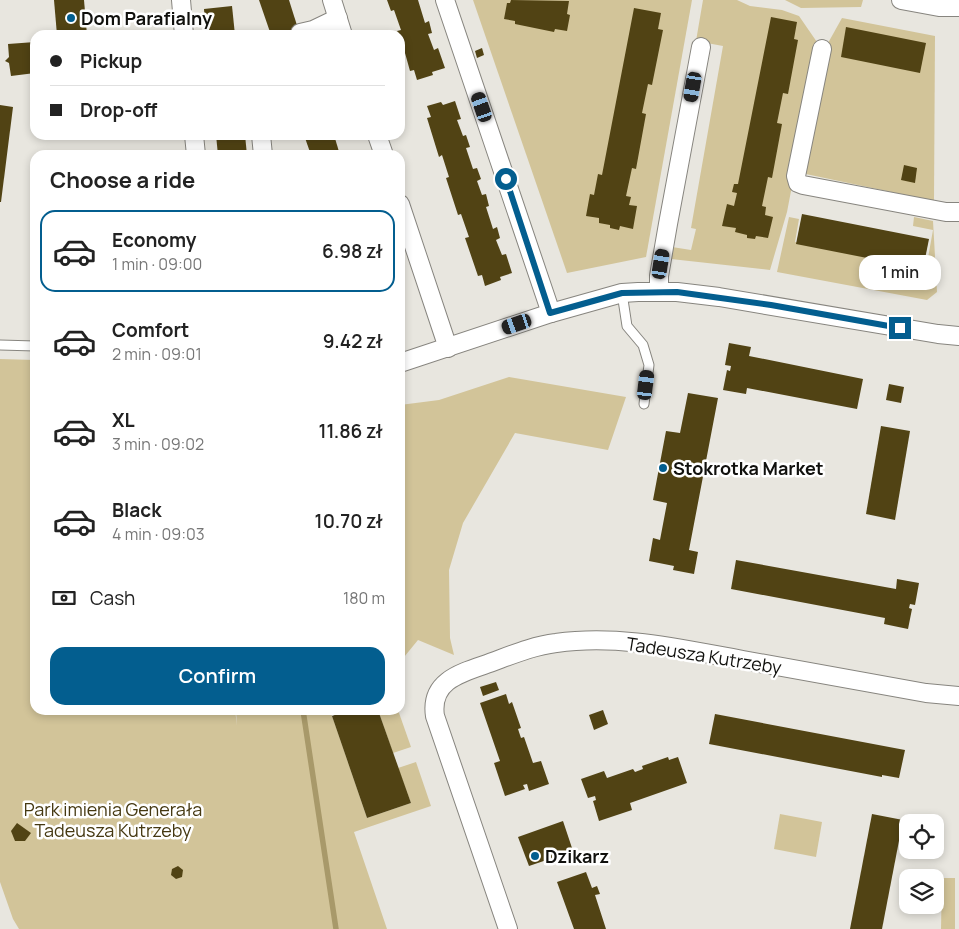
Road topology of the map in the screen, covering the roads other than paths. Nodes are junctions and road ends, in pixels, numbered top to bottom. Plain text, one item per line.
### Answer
1 (181, 0) edge
2 (332, 0) edge
3 (446, 0) edge
4 (901, 0) edge
5 (959, 7) edge
6 (338, 18) junction
7 (184, 30) edge
8 (312, 30) edge
9 (342, 30) edge
10 (700, 47) dead end
11 (822, 49) dead end
12 (959, 212) edge
13 (405, 222) edge
14 (659, 292) junction
15 (622, 293) junction
16 (550, 313) junction
17 (959, 336) edge
18 (0, 345) edge
19 (30, 346) edge
20 (448, 348) junction
21 (405, 361) edge
22 (644, 404) dead end
23 (959, 696) edge
24 (508, 929) edge

1 - 7 street
2 - 6 street
3 - 16 street
4 - 5 street
6 - 8 street
6 - 9 street
10 - 14 street
11 - 12 street
13 - 20 street
14 - 15 street
14 - 17 street
15 - 16 street
15 - 22 lane
16 - 20 street
18 - 19 lane
20 - 21 street
23 - 24 street, Tadeusza Kutrzeby

